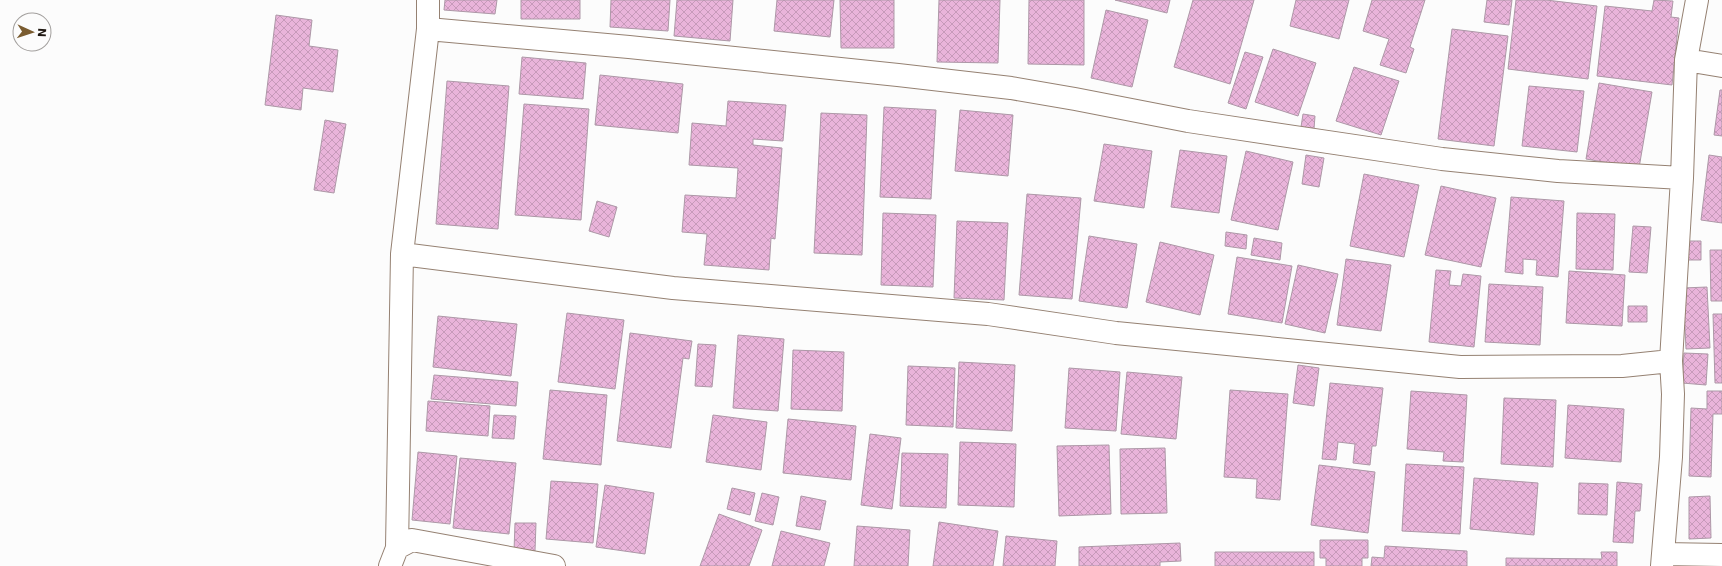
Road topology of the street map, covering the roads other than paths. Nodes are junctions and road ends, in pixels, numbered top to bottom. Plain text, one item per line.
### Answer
1 (428, 0) edge
2 (1697, 0) edge
3 (428, 29) junction
4 (1686, 60) junction
5 (1722, 66) edge
6 (1682, 178) junction
7 (402, 254) junction
8 (1671, 361) junction
9 (1722, 555) edge
10 (393, 557) edge
11 (1663, 560) edge
12 (554, 566) edge

1 - 3 street
2 - 4 street
3 - 6 street
3 - 7 street
4 - 5 street
4 - 6 street
6 - 8 street
7 - 8 street
7 - 10 street
8 - 11 street
9 - 11 street
10 - 12 street

